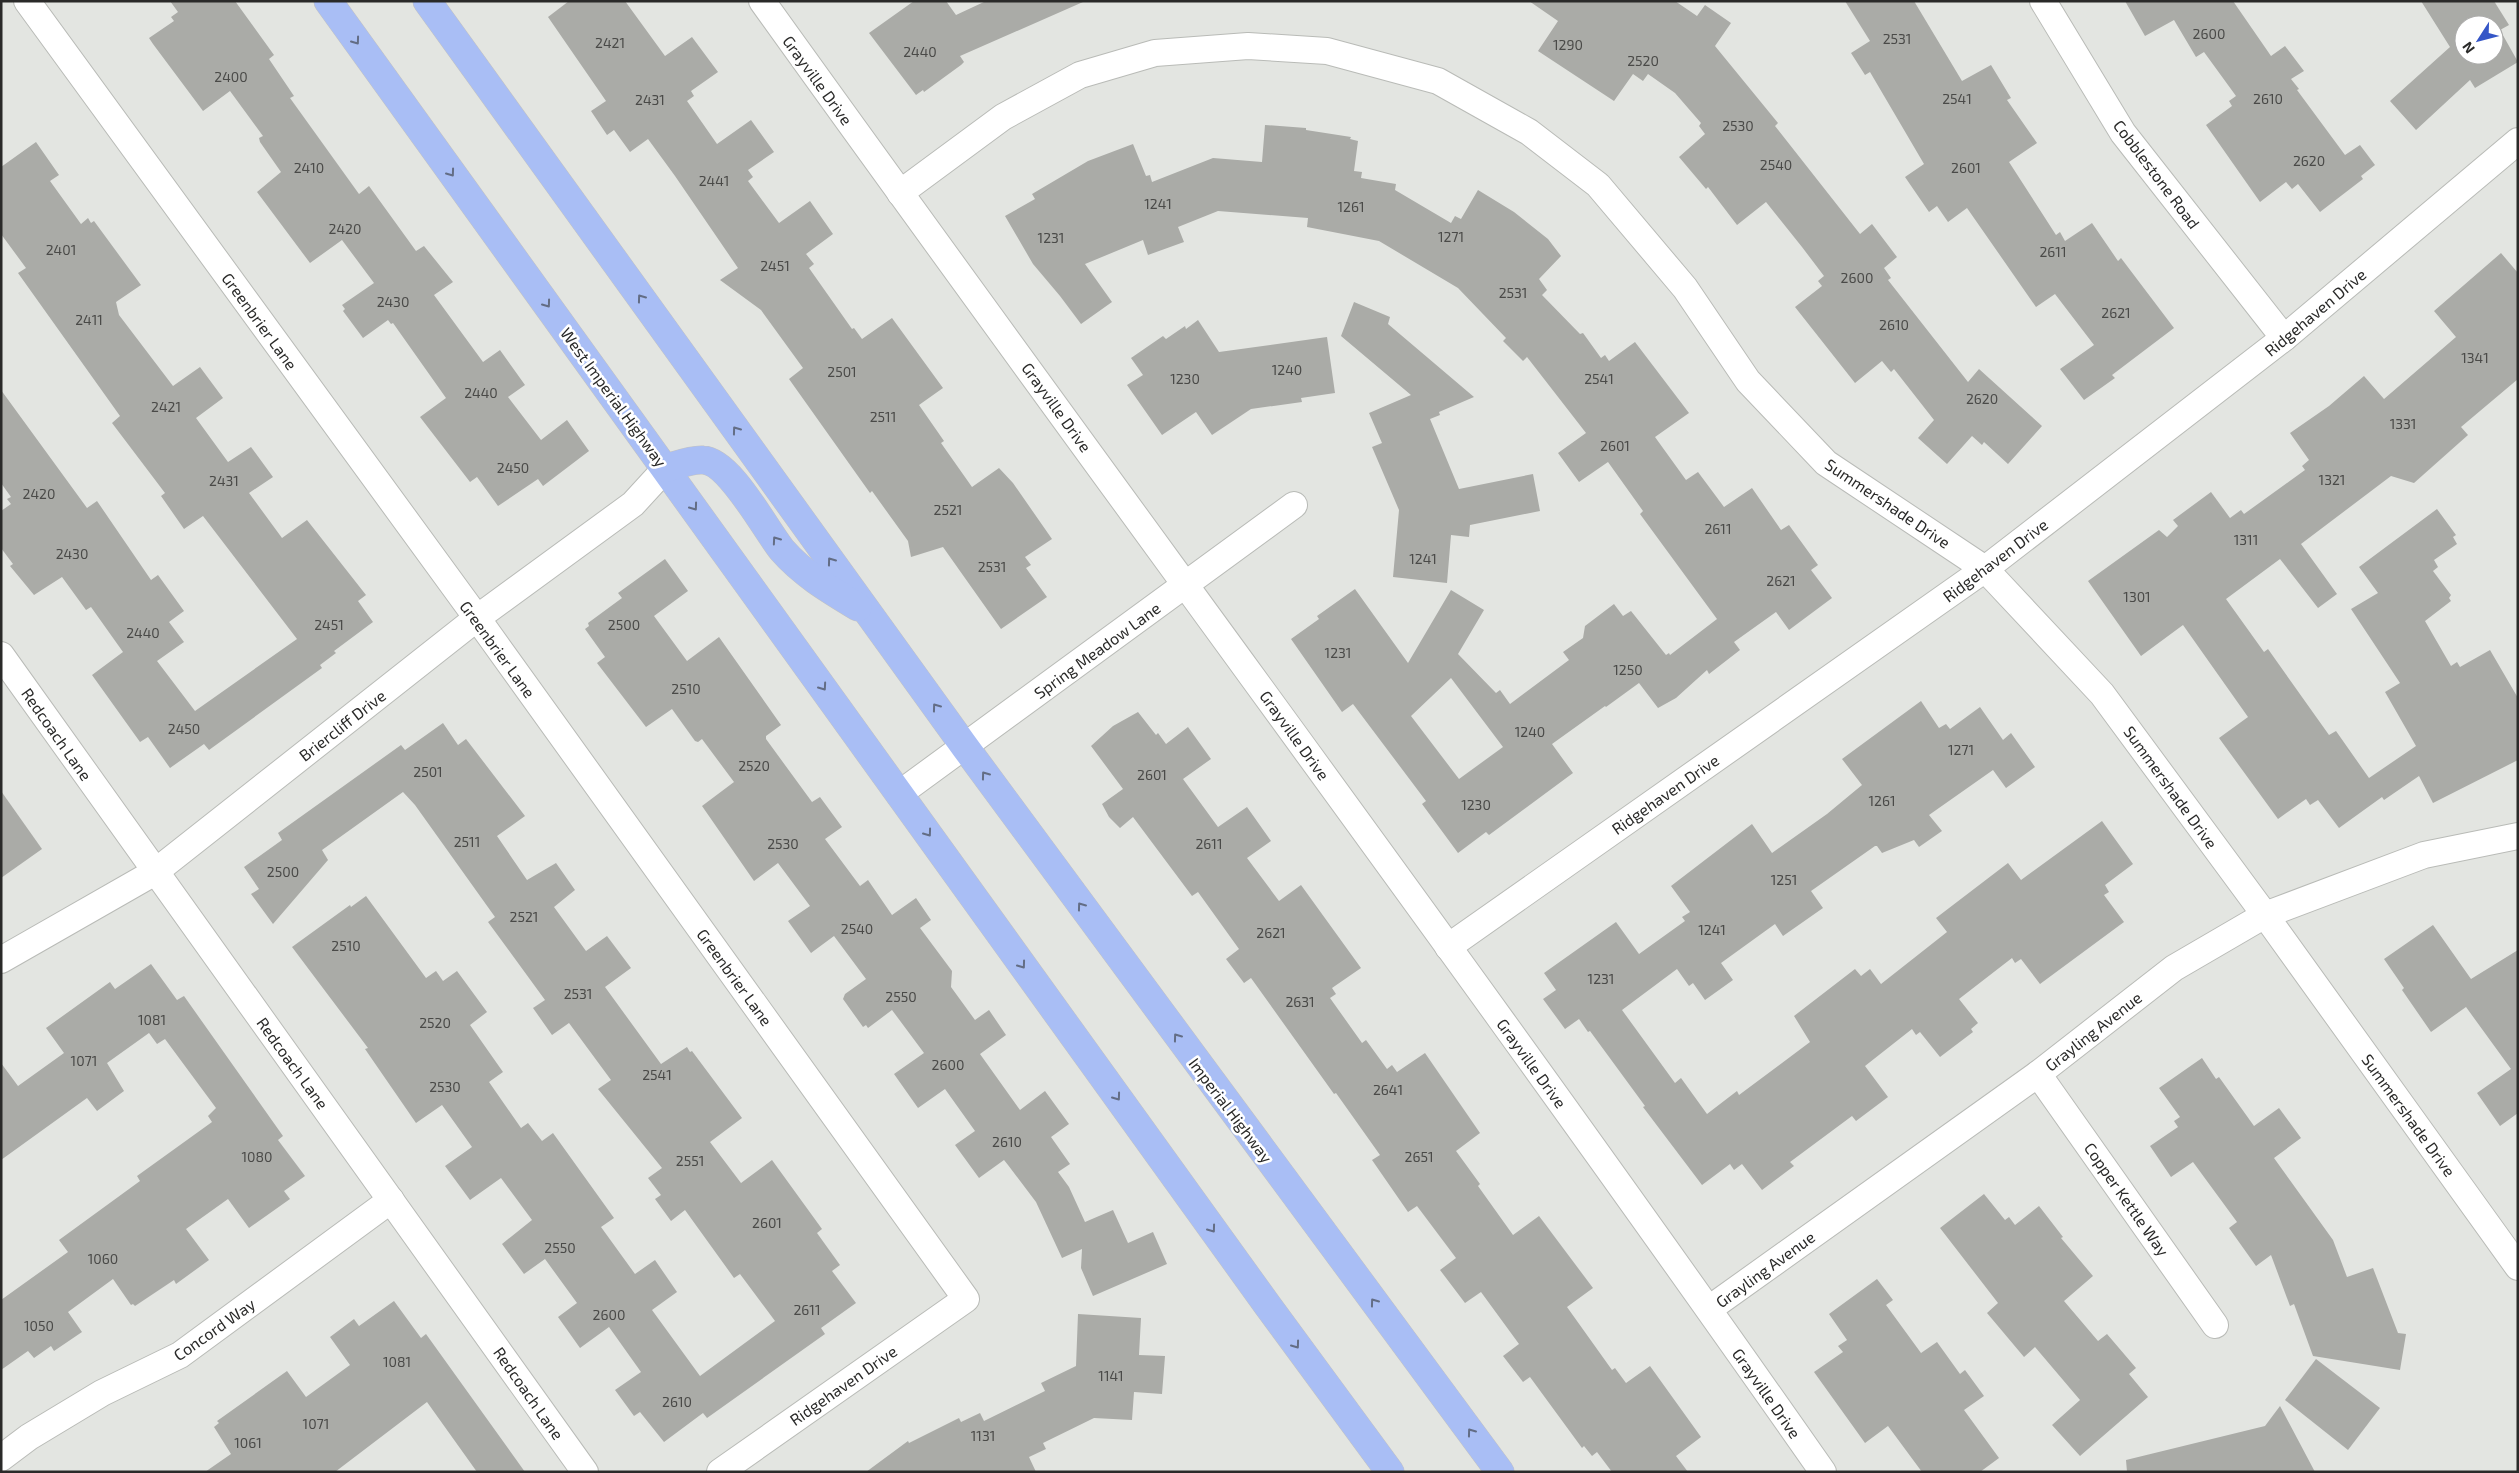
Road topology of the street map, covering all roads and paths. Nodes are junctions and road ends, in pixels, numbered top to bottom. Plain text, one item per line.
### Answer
1 (27, 1) edge
2 (328, 1) edge
3 (427, 1) edge
4 (762, 1) edge
5 (2043, 1) edge
6 (2518, 141) edge
7 (900, 193) junction
8 (2284, 338) junction
9 (666, 468) junction
10 (1294, 505) dead end
11 (1985, 569) junction
12 (1186, 584) junction
13 (868, 613) junction
14 (477, 618) junction
15 (1, 655) edge
16 (964, 747) junction
17 (899, 794) junction
18 (2518, 836) edge
19 (155, 872) junction
20 (2266, 915) junction
21 (1448, 947) junction
22 (1, 960) edge
23 (2038, 1074) junction
24 (391, 1200) junction
25 (2518, 1267) edge
26 (966, 1299) joint
27 (1709, 1309) junction
28 (2216, 1325) dead end
29 (1, 1458) edge
30 (585, 1472) edge
31 (720, 1472) edge
32 (1390, 1472) edge
33 (1500, 1472) edge
34 (1823, 1472) edge

1 - 14 street, Greenbrier Lane
2 -> 9 main road, West Imperial Highway
13 -> 3 main road
4 - 7 street, Grayville Drive
5 - 8 street, Cobblestone Road
6 - 8 street, Ridgehaven Drive
7 - 11 street, Summershade Drive
7 - 12 street, Grayville Drive
8 - 11 street, Ridgehaven Drive
13 -> 9 main road
9 - 14 street, Briercliff Drive
9 -> 17 main road, West Imperial Highway
10 - 12 street, Spring Meadow Lane
11 - 20 street, Summershade Drive
11 - 21 street, Ridgehaven Drive
12 - 16 street, Spring Meadow Lane
12 - 21 street, Grayville Drive
16 -> 13 main road
14 - 19 street, Briercliff Drive
14 - 26 street, Greenbrier Lane
15 - 19 street, Redcoach Lane
16 - 17 street, Spring Meadow Lane
33 -> 16 main road, Imperial Highway
17 -> 32 main road
18 - 20 street, Grayling Avenue
19 - 22 street, Briercliff Drive
19 - 24 street, Redcoach Lane
20 - 23 street, Grayling Avenue
20 - 25 street, Summershade Drive
21 - 27 street, Grayville Drive
23 - 27 street, Grayling Avenue
23 - 28 street, Copper Kettle Way
24 - 29 street, Concord Way
24 - 30 street, Redcoach Lane
26 - 31 street, Ridgehaven Drive
27 - 34 street, Grayville Drive

